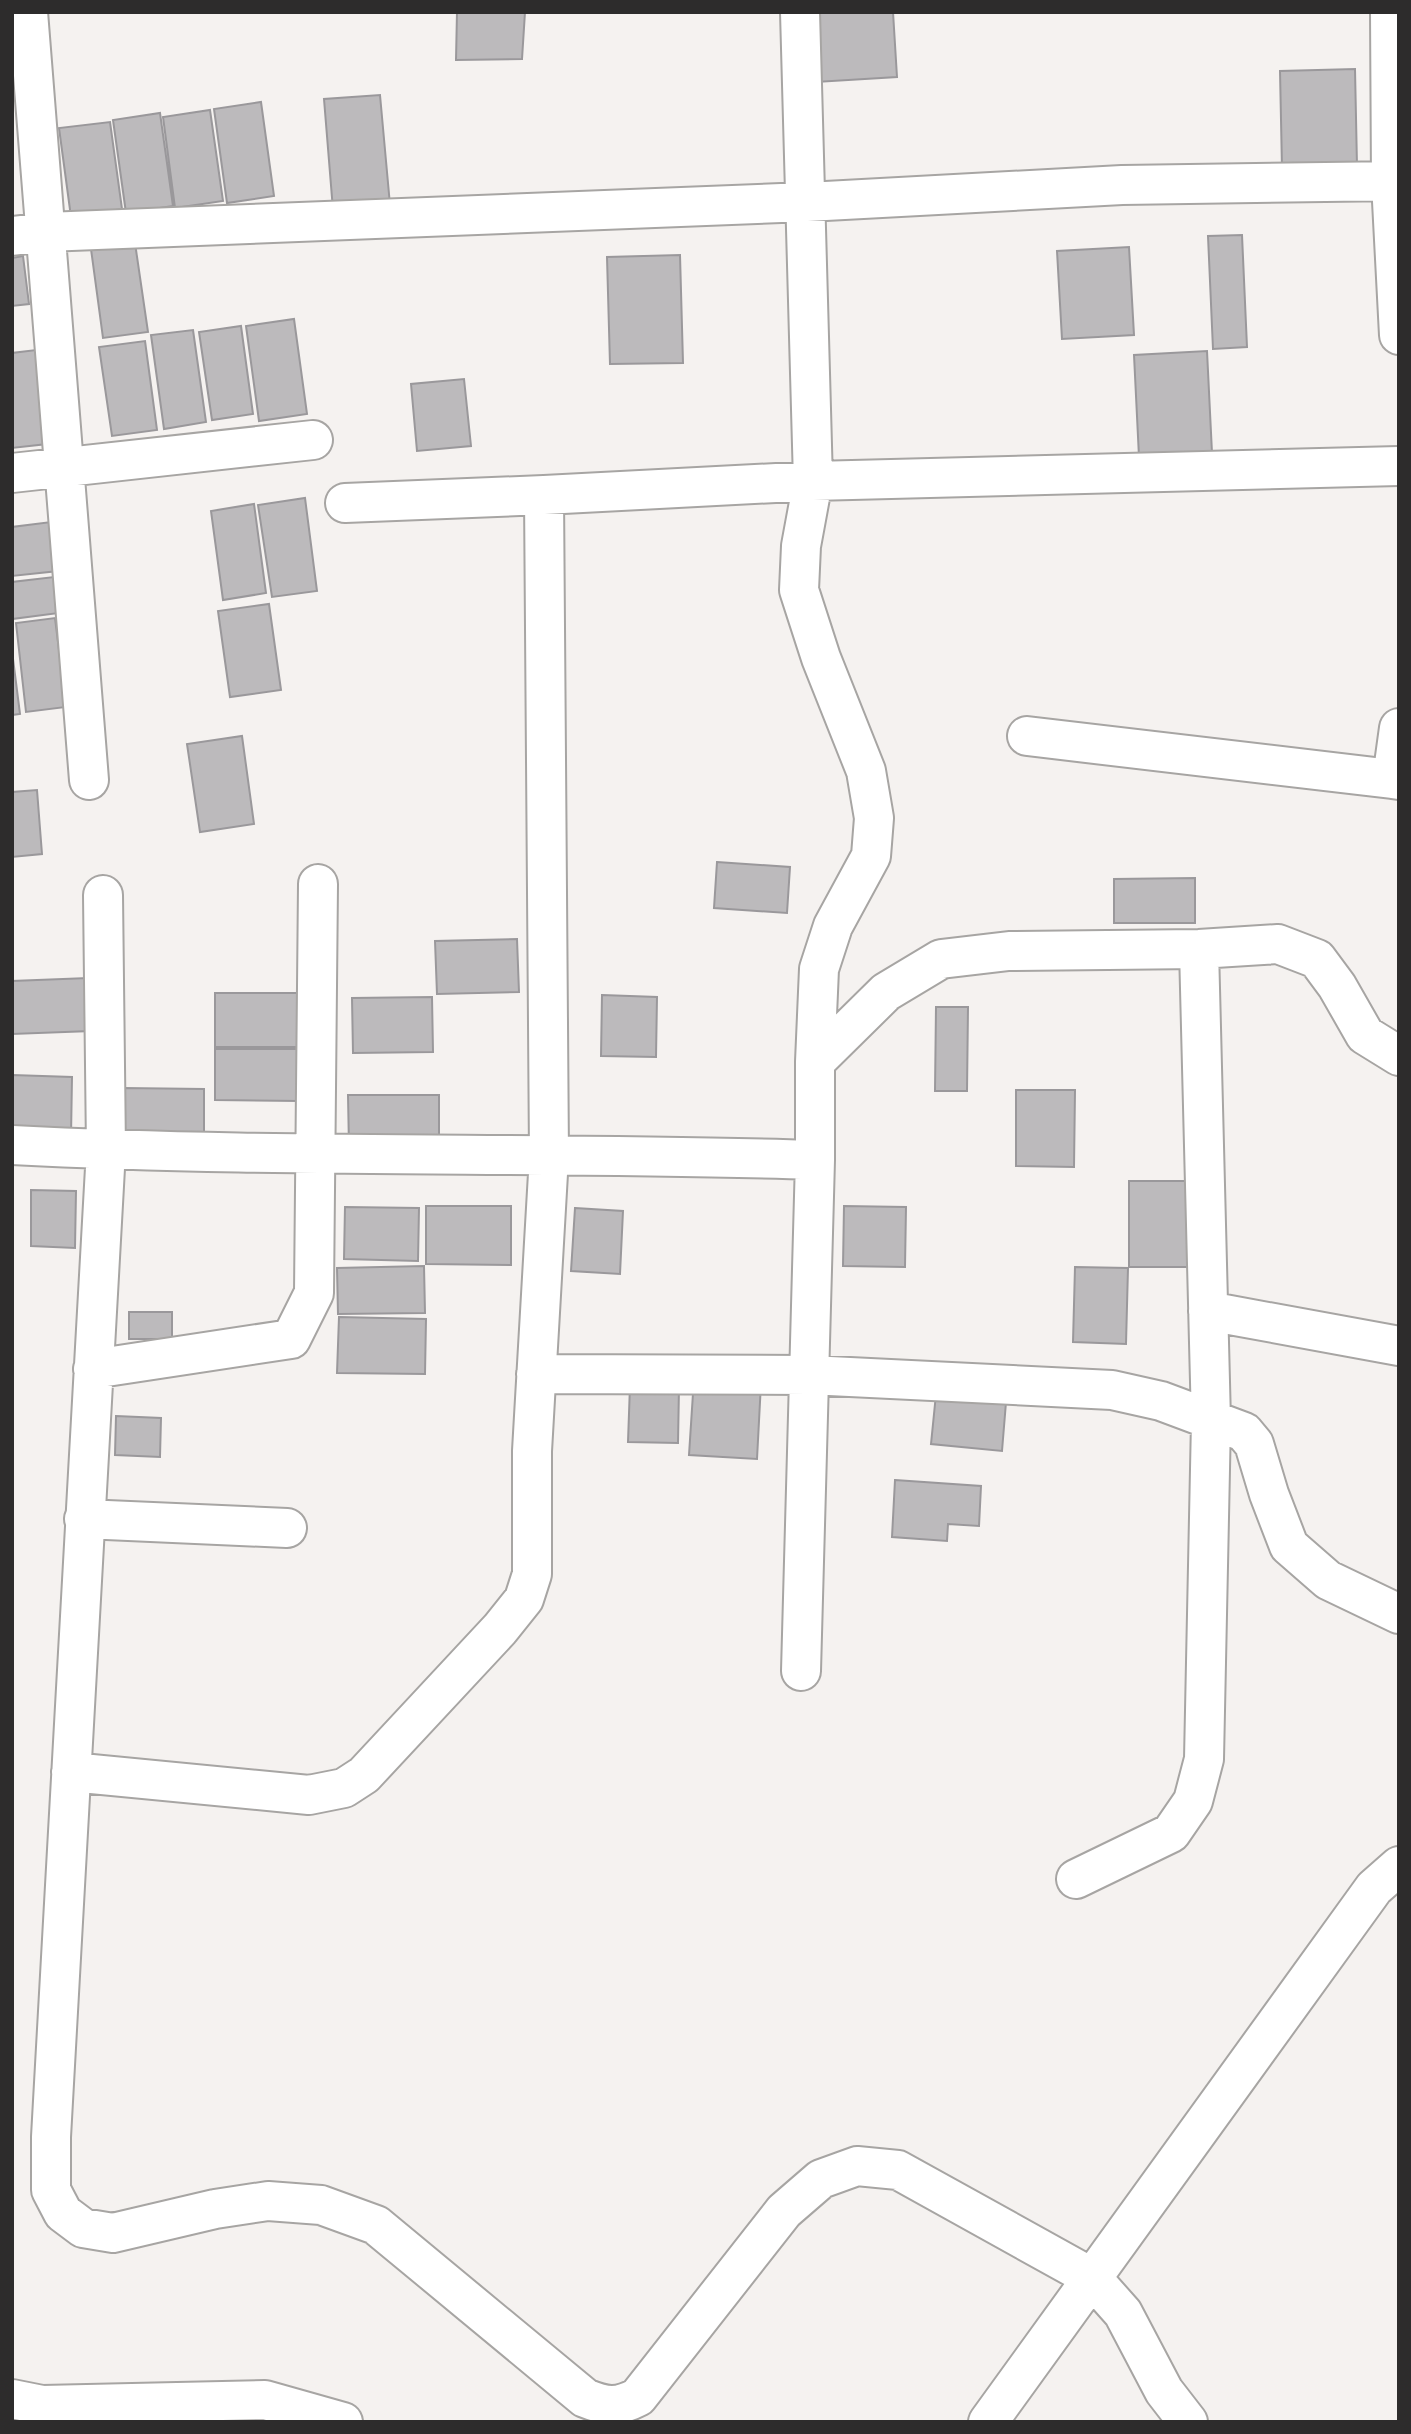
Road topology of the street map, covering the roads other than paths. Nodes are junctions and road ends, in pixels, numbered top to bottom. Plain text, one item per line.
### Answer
1 (28, 12) edge
2 (800, 12) edge
3 (1390, 12) edge
4 (1395, 181) edge
5 (807, 202) junction
6 (29, 234) edge
7 (1399, 335) edge
8 (313, 440) dead end
9 (1399, 466) edge
10 (65, 467) junction
11 (12, 472) edge
12 (813, 481) junction
13 (544, 495) junction
14 (345, 503) dead end
15 (1399, 727) edge
16 (1027, 736) dead end
17 (89, 780) dead end
18 (1395, 780) edge
19 (318, 884) dead end
20 (103, 895) dead end
21 (1199, 950) junction
22 (1399, 1056) edge
23 (815, 1062) junction
24 (12, 1145) edge
25 (106, 1150) junction
26 (314, 1154) junction
27 (549, 1156) junction
28 (815, 1160) junction
29 (1208, 1311) junction
30 (1399, 1346) edge
31 (93, 1369) junction
32 (536, 1374) junction
33 (808, 1375) junction
34 (1211, 1421) junction
35 (84, 1519) junction
36 (287, 1528) dead end
37 (1399, 1614) edge
38 (801, 1671) dead end
39 (71, 1772) junction
40 (1399, 1866) edge
41 (1076, 1879) dead end
42 (1091, 2277) junction
43 (31, 2409) edge
44 (184, 2412) edge
45 (614, 2414) edge
46 (343, 2422) edge
47 (988, 2422) edge
48 (1188, 2422) edge

1 - 6 street
2 - 5 street
3 - 4 street
4 - 5 street
4 - 7 street
5 - 6 street
5 - 12 street
6 - 10 street
8 - 10 street
9 - 12 street
10 - 11 street
10 - 17 street
12 - 13 street
12 - 23 street
13 - 14 street
13 - 27 street
15 - 18 street
16 - 18 street
19 - 26 street
20 - 25 street
21 - 22 street
21 - 23 street
21 - 29 street
23 - 28 street
24 - 25 street
25 - 26 street
25 - 31 street
26 - 27 street
26 - 31 street
27 - 28 street
27 - 32 street
28 - 33 street
29 - 30 street
29 - 34 street
31 - 35 street
32 - 33 street
32 - 39 street
33 - 34 street
33 - 38 street
34 - 37 street
34 - 41 street
35 - 36 street
35 - 39 street
39 - 45 street
40 - 42 street
42 - 45 street
42 - 47 street
42 - 48 street
43 - 44 street
44 - 46 street

